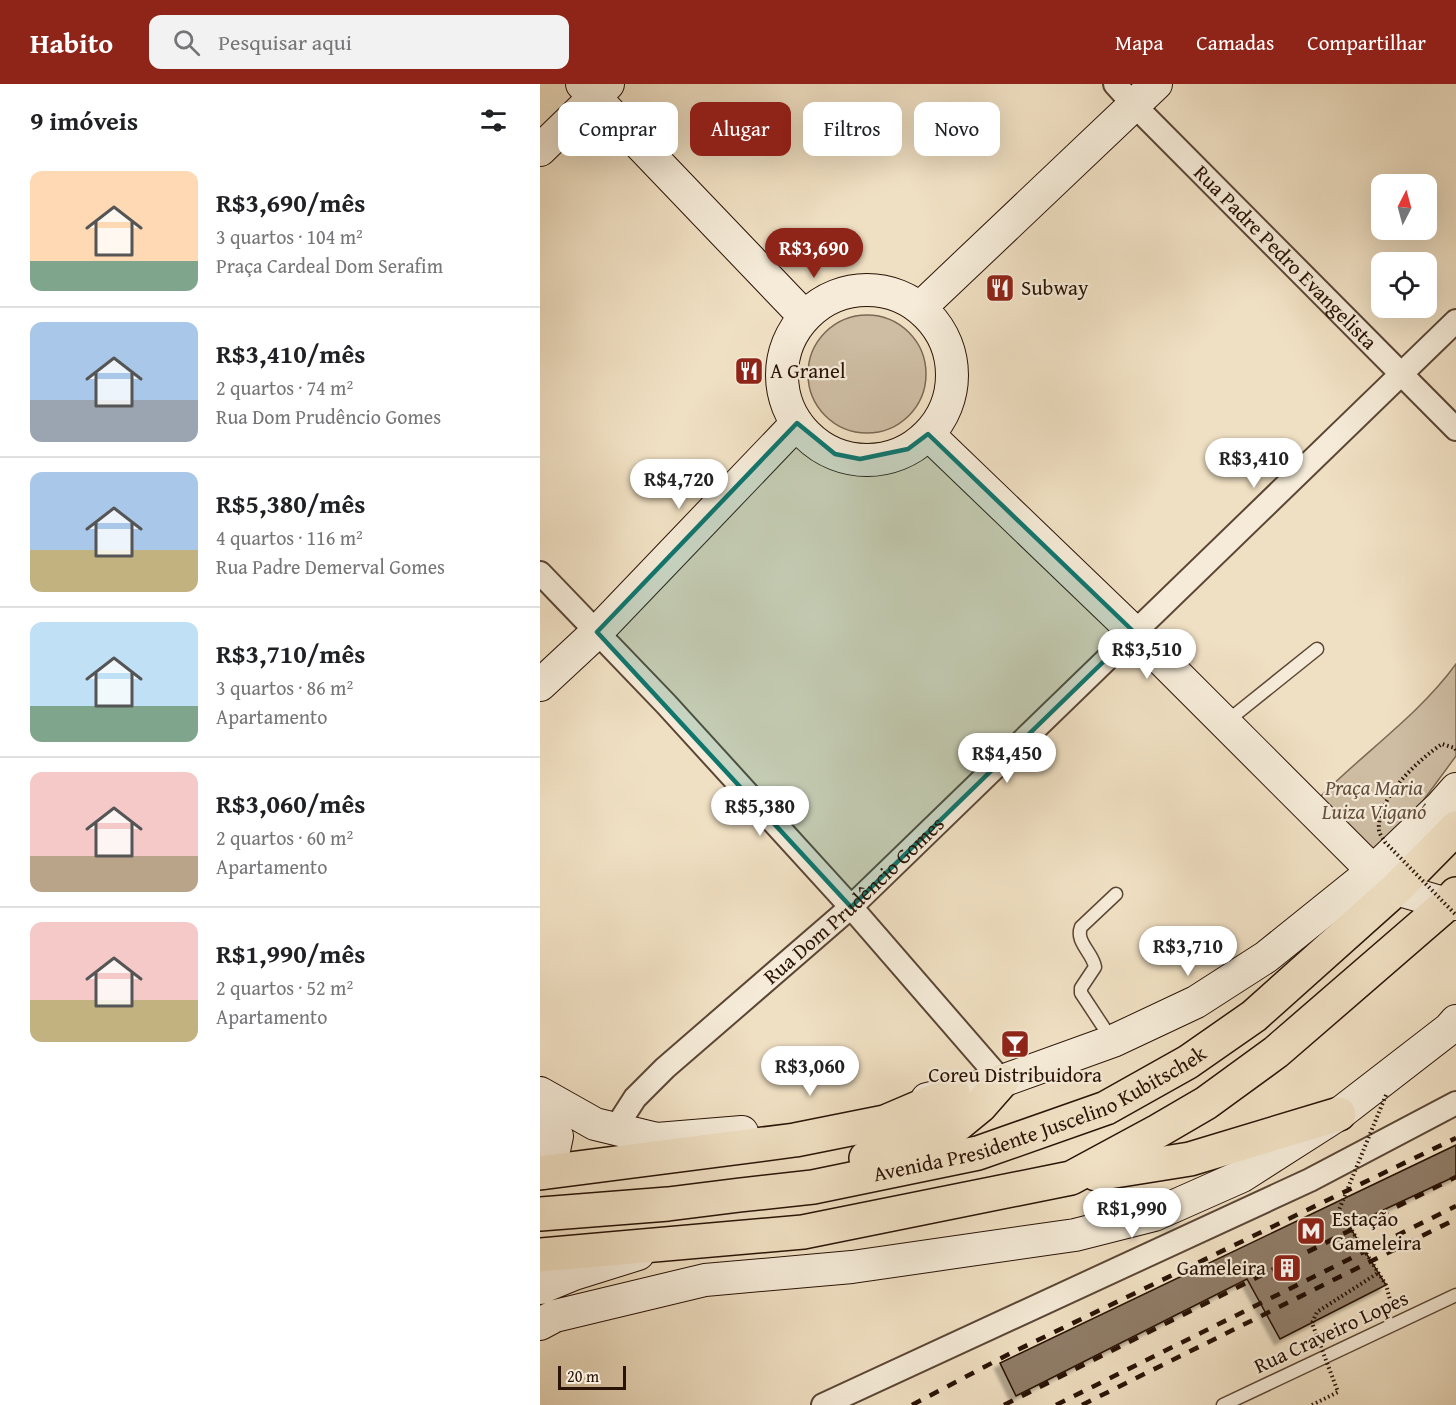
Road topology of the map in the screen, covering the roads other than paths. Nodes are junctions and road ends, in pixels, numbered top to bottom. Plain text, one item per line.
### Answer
1 (1156, 84) edge
2 (595, 88) edge
3 (1125, 95) edge
4 (540, 150) edge
5 (920, 308) junction
6 (805, 316) junction
7 (1456, 321) edge
8 (1402, 374) junction
9 (797, 423) junction
10 (1456, 429) edge
11 (928, 434) junction
12 (540, 573) edge
13 (597, 632) junction
14 (1134, 632) junction
15 (1317, 649) dead end
16 (540, 685) edge
17 (1225, 723) junction
18 (1456, 789) edge
19 (1456, 828) edge
20 (1384, 880) junction
21 (1116, 894) dead end
22 (1454, 904) edge
23 (851, 907) junction
24 (1456, 1021) edge
25 (1113, 1041) junction
26 (1002, 1081) junction
27 (540, 1093) edge
28 (953, 1093) junction
29 (1456, 1103) edge
30 (540, 1112) edge
31 (1339, 1114) junction
32 (615, 1129) junction
33 (541, 1178) edge
34 (1071, 1178) junction
35 (813, 1187) junction
36 (668, 1204) junction
37 (540, 1214) edge
38 (675, 1242) junction
39 (540, 1255) edge
40 (540, 1288) edge
41 (1456, 1295) edge
42 (540, 1324) edge
43 (823, 1405) edge
44 (1223, 1405) edge

1 - 3 street
2 - 4 street
2 - 6 street
3 - 5 street
3 - 8 street, Rua Padre Pedro Evangelista
5 - 6 street
5 - 11 street
6 - 9 street
7 - 8 street, Rua Dom Prudêncio Gomes
8 - 10 street, Rua Padre Pedro Evangelista
8 - 14 street, Rua Dom Prudêncio Gomes
9 - 11 street
9 - 13 street
11 - 14 street
12 - 13 street
13 - 16 street
13 - 23 street
14 - 17 street
14 - 23 street, Rua Dom Prudêncio Gomes
15 - 17 lane
17 - 20 street
18 - 20 street, Avenida Presidente Juscelino Kubitschek
19 - 20 highway, Avenida Presidente Juscelino Kubitschek
20 - 22 street
20 - 25 street, Avenida Presidente Juscelino Kubitschek
20 - 35 highway, Avenida Presidente Juscelino Kubitschek
21 - 25 lane
22 - 34 highway, Avenida Presidente Juscelino Kubitschek
23 - 26 street
23 - 32 street, Rua Dom Prudêncio Gomes
24 - 31 street
25 - 26 street, Avenida Presidente Juscelino Kubitschek
26 - 28 street, Avenida Presidente Juscelino Kubitschek
26 - 35 highway
27 - 32 street, Avenida Presidente Juscelino Kubitschek
28 - 32 street, Avenida Presidente Juscelino Kubitschek
28 - 33 highway
29 - 43 street
30 - 33 street
31 - 34 highway
31 - 42 street
33 - 36 highway
34 - 38 highway, Avenida Presidente Juscelino Kubitschek
35 - 36 highway, Avenida Presidente Juscelino Kubitschek
36 - 37 highway, Avenida Presidente Juscelino Kubitschek
38 - 39 highway, Avenida Presidente Juscelino Kubitschek
38 - 40 street
41 - 44 lane, Rua Craveiro Lopes

